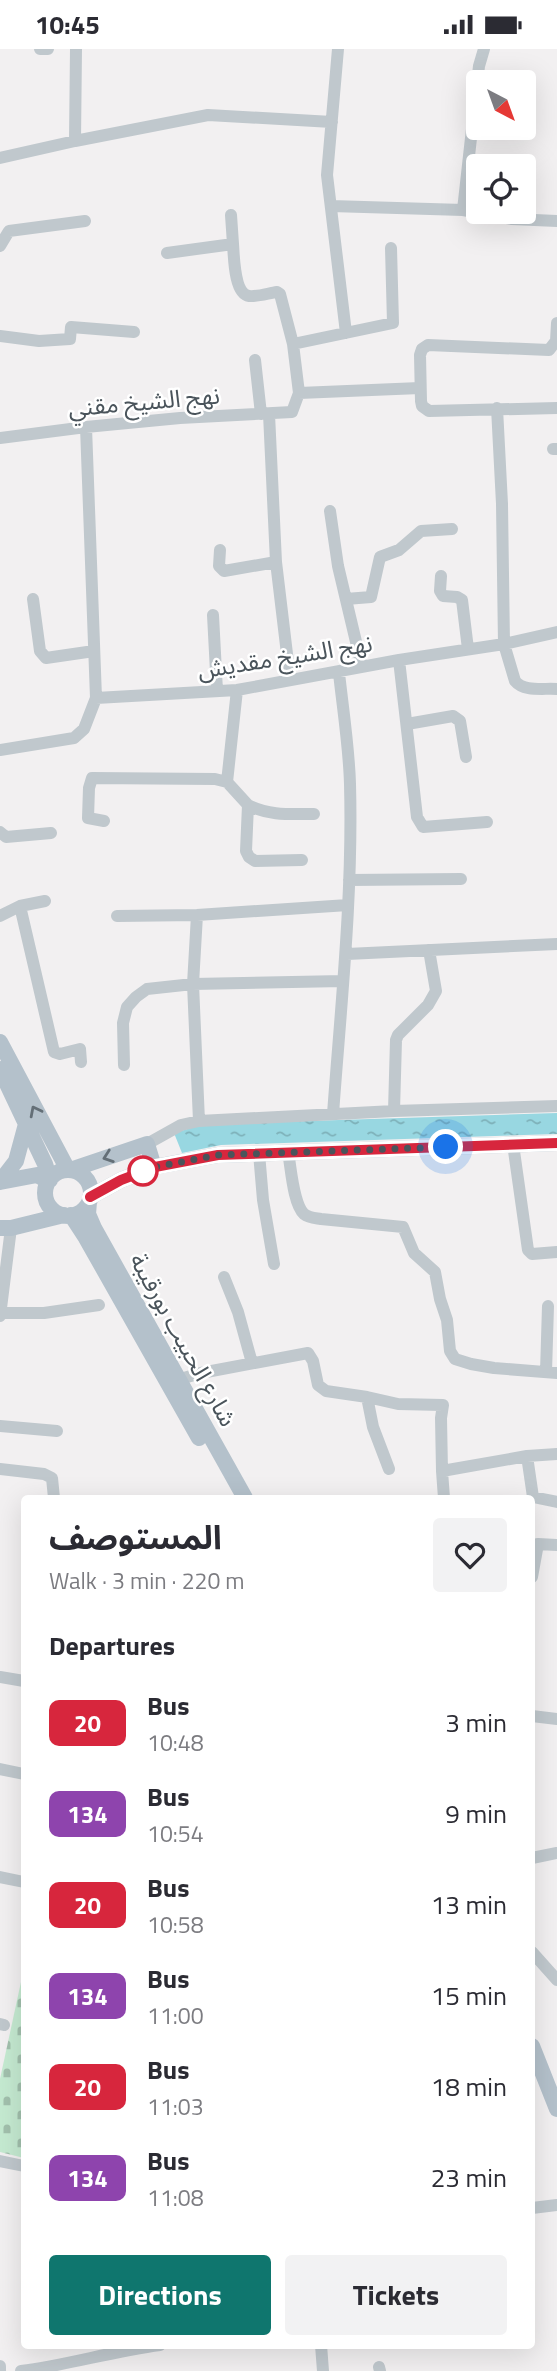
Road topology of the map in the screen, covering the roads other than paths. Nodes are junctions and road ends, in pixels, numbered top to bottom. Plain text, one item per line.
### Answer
1 (40, 49) edge
2 (48, 49) edge
3 (76, 49) edge
4 (338, 49) edge
5 (484, 49) edge
6 (332, 122) junction
7 (75, 141) junction
8 (0, 158) edge
9 (331, 206) junction
10 (463, 210) junction
11 (231, 215) dead end
12 (85, 221) dead end
13 (557, 221) edge
14 (233, 244) junction
15 (0, 246) edge
16 (391, 248) dead end
17 (167, 253) dead end
18 (557, 323) edge
19 (134, 332) dead end
20 (346, 333) junction
21 (0, 336) edge
22 (293, 344) junction
23 (255, 360) dead end
24 (420, 388) junction
25 (299, 393) junction
26 (497, 408) junction
27 (557, 408) edge
28 (265, 414) junction
29 (86, 427) junction
30 (0, 438) edge
31 (330, 511) dead end
32 (452, 529) dead end
33 (220, 550) dead end
34 (275, 562) junction
35 (440, 576) dead end
36 (33, 599) dead end
37 (345, 599) junction
38 (213, 615) dead end
39 (557, 632) edge
40 (504, 644) junction
41 (468, 649) junction
42 (94, 651) junction
43 (399, 660) junction
44 (362, 667) junction
45 (339, 673) junction
46 (290, 680) junction
47 (557, 689) edge
48 (237, 690) junction
49 (217, 691) junction
50 (96, 698) junction
51 (407, 724) junction
52 (0, 750) edge
53 (466, 757) dead end
54 (227, 782) junction
55 (248, 805) junction
56 (314, 814) dead end
57 (104, 821) dead end
58 (487, 822) dead end
59 (0, 832) edge
60 (51, 833) dead end
61 (302, 860) dead end
62 (461, 879) dead end
63 (349, 880) junction
64 (45, 901) dead end
65 (348, 905) junction
66 (20, 906) junction
67 (197, 915) junction
68 (0, 916) edge
69 (117, 916) dead end
70 (557, 944) edge
71 (429, 950) junction
72 (346, 954) junction
73 (343, 981) junction
74 (193, 983) junction
75 (0, 1042) edge
76 (82, 1062) dead end
77 (124, 1065) dead end
78 (0, 1069) edge
79 (557, 1106) edge
80 (394, 1111) junction
81 (333, 1114) junction
82 (199, 1121) junction
83 (26, 1123) junction
84 (557, 1143) edge
85 (147, 1144) junction
86 (513, 1144) junction
87 (288, 1152) junction
88 (259, 1153) junction
89 (155, 1167) junction
90 (69, 1170) junction
91 (49, 1180) junction
92 (0, 1182) edge
93 (89, 1199) junction
94 (68, 1215) junction
95 (5, 1228) edge
96 (557, 1252) edge
97 (274, 1263) dead end
98 (224, 1277) dead end
99 (1, 1291) edge
100 (99, 1305) dead end
101 (548, 1306) dead end
102 (0, 1314) edge
103 (252, 1363) junction
104 (552, 1372) edge
105 (172, 1381) junction
106 (367, 1397) junction
107 (0, 1426) edge
108 (57, 1431) dead end
109 (557, 1454) edge
110 (527, 1456) junction
111 (0, 1469) edge
112 (389, 1469) dead end
113 (442, 1471) junction
114 (54, 1495) edge
115 (233, 1495) edge
116 (243, 1495) edge
117 (444, 1495) edge
118 (533, 1495) edge
119 (535, 1497) edge
120 (557, 1502) edge
121 (535, 1541) edge
122 (557, 1545) edge
123 (0, 1677) edge
124 (21, 1680) edge
125 (535, 1716) edge
126 (557, 1719) edge
127 (0, 1769) edge
128 (21, 1773) edge
129 (557, 1853) edge
130 (535, 1857) edge
131 (0, 1877) edge
132 (21, 1881) edge
133 (535, 1955) edge
134 (557, 1980) edge
135 (535, 2054) edge
136 (557, 2109) edge
137 (0, 2161) edge
138 (21, 2165) edge
139 (557, 2206) edge
140 (535, 2209) edge
141 (129, 2349) edge
142 (321, 2349) edge
143 (21, 2371) edge
144 (323, 2371) edge

1 - 2 street
3 - 7 street
4 - 6 street
5 - 10 street
6 - 7 street
6 - 9 street
7 - 8 street
9 - 10 street
9 - 20 street
10 - 13 street
11 - 14 street
12 - 15 street
14 - 17 street
14 - 22 street
16 - 20 street
18 - 24 street
19 - 21 street
20 - 22 street
22 - 25 street
23 - 28 street
24 - 25 street
24 - 26 street
25 - 28 street, نهج الشيخ مقني
26 - 27 street
26 - 40 street
28 - 29 street, نهج الشيخ مقني
28 - 34 street
29 - 30 street, نهج الشيخ مقني
29 - 42 street
31 - 37 street
32 - 37 street
33 - 34 street
34 - 46 street
35 - 41 street
36 - 42 street
37 - 44 street
38 - 49 street
39 - 40 street, نهج الشيخ مقديش
40 - 41 street, نهج الشيخ مقديش
40 - 47 street
41 - 43 street, نهج الشيخ مقديش
42 - 50 street
43 - 44 street, نهج الشيخ مقديش
43 - 51 street
44 - 45 street, نهج الشيخ مقديش
45 - 46 street, نهج الشيخ مقديش
45 - 63 street
46 - 48 street, نهج الشيخ مقديش
48 - 49 street, نهج الشيخ مقديش
48 - 54 street
49 - 50 street, نهج الشيخ مقديش
50 - 52 street
51 - 53 street
51 - 58 street
54 - 55 street
54 - 57 street
55 - 56 street
55 - 61 street
59 - 60 street
62 - 63 street
63 - 65 street
64 - 66 street
65 - 67 street
65 - 72 street
66 - 68 street
66 - 76 street
67 - 69 street
67 - 74 street
70 - 71 street
71 - 72 street
71 - 80 street
72 - 73 street
73 - 74 street
73 - 81 street
74 - 77 street
74 - 82 street
90 -> 75 main road, شارع الحبيب بورقيبة
78 - 83 main road, شارع الحبيب بورقيبة
79 - 80 street
80 - 81 street
81 - 82 street
82 - 85 street
83 - 91 main road, شارع الحبيب بورقيبة
83 - 92 main road
84 - 86 main road
85 - 89 main road
85 -> 90 main road
86 - 87 main road
86 - 96 street
87 - 88 main road
87 - 104 street
88 - 89 main road
88 - 97 street
89 - 93 main road
90 - 91 main road
90 - 93 main road, شارع الحبيب بورقيبة
91 - 92 main road
91 - 94 main road, شارع الحبيب بورقيبة
93 - 94 main road
93 - 105 main road, شارع الحبيب بورقيبة
94 - 95 main road
94 - 105 main road, شارع الحبيب بورقيبة
95 - 99 street
98 - 103 street
99 - 102 street
100 - 102 street
101 - 104 street
103 - 105 street
103 - 106 street
105 - 115 main road, شارع الحبيب بورقيبة
105 - 116 main road, شارع الحبيب بورقيبة
106 - 112 street
106 - 113 street
107 - 108 street
109 - 110 street
110 - 113 street
110 - 118 street
111 - 114 street
113 - 117 street
119 - 120 street
121 - 122 street
123 - 124 street
125 - 126 street
127 - 128 street
129 - 130 street
131 - 132 street
133 - 134 street
135 - 136 main road
137 - 138 street
139 - 140 street
141 - 143 street
142 - 144 street

